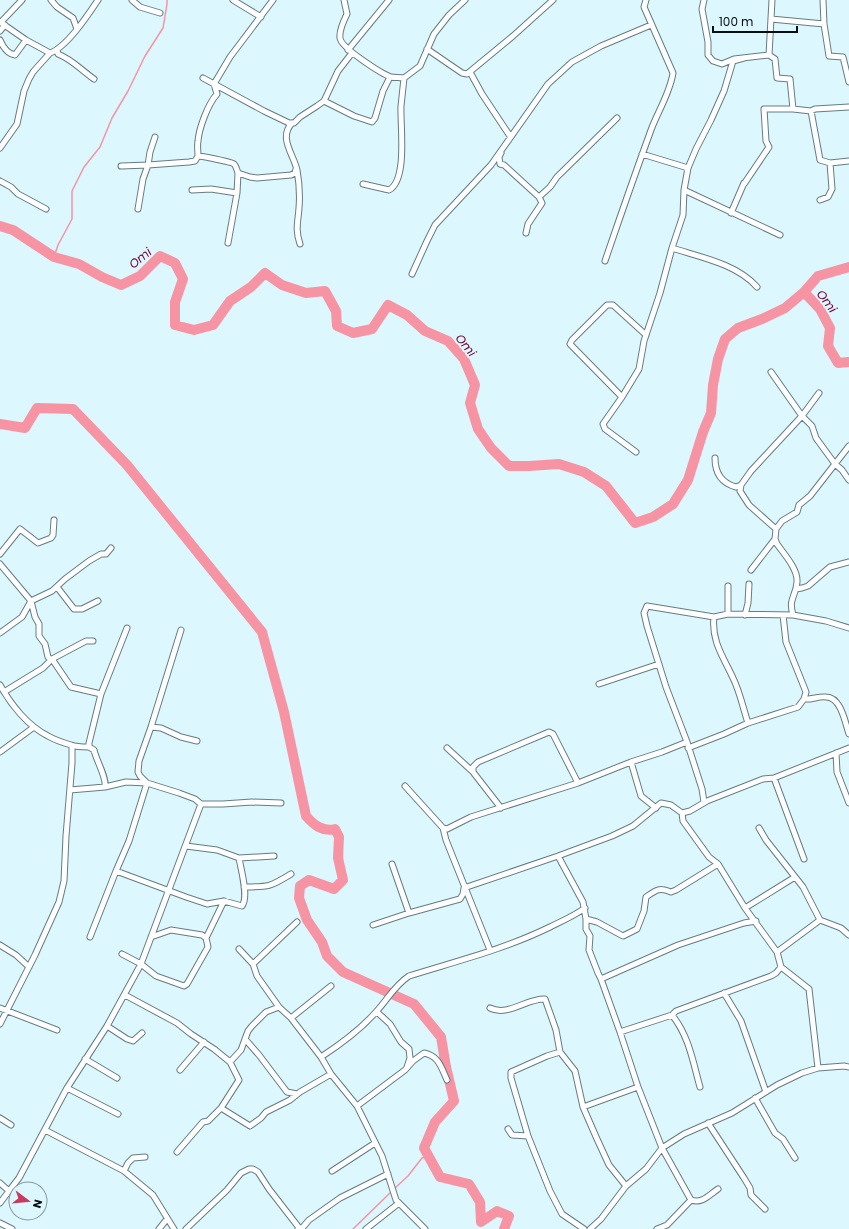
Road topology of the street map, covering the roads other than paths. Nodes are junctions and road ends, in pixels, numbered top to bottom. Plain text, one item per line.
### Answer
1 (22, 0) edge
2 (52, 0) edge
3 (98, 0) edge
4 (132, 0) edge
5 (233, 0) edge
6 (273, 0) edge
7 (344, 0) edge
8 (389, 0) edge
9 (465, 0) edge
10 (554, 0) edge
11 (646, 0) edge
12 (704, 0) edge
13 (772, 0) edge
14 (823, 0) edge
15 (160, 14) dead end
16 (261, 17) junction
17 (771, 19) junction
18 (2, 23) edge
19 (824, 24) junction
20 (651, 25) junction
21 (76, 29) junction
22 (0, 31) edge
23 (0, 40) edge
24 (26, 40) junction
25 (427, 49) junction
26 (57, 50) junction
27 (350, 52) junction
28 (50, 53) junction
29 (769, 55) junction
30 (744, 58) junction
31 (470, 72) junction
32 (390, 77) junction
33 (203, 78) dead end
34 (404, 78) junction
35 (94, 79) dead end
36 (849, 82) edge
37 (214, 84) junction
38 (324, 100) junction
39 (849, 107) edge
40 (793, 109) junction
41 (811, 111) junction
42 (617, 118) dead end
43 (292, 123) junction
44 (510, 136) junction
45 (155, 137) dead end
46 (504, 144) junction
47 (0, 148) edge
48 (642, 154) junction
49 (198, 156) junction
50 (849, 161) edge
51 (830, 163) junction
52 (148, 165) junction
53 (121, 166) dead end
54 (688, 168) junction
55 (296, 169) junction
56 (238, 173) junction
57 (0, 181) edge
58 (363, 184) dead end
59 (192, 190) dead end
60 (684, 190) junction
61 (237, 193) junction
62 (539, 197) junction
63 (820, 200) dead end
64 (46, 209) dead end
65 (138, 209) dead end
66 (731, 213) junction
67 (526, 233) dead end
68 (780, 235) dead end
69 (228, 243) dead end
70 (300, 244) dead end
71 (672, 248) junction
72 (605, 261) dead end
73 (412, 274) dead end
74 (757, 287) dead end
75 (646, 336) junction
76 (771, 372) dead end
77 (819, 393) dead end
78 (622, 397) junction
79 (802, 416) junction
80 (849, 446) edge
81 (636, 452) dead end
82 (715, 458) dead end
83 (834, 464) junction
84 (849, 480) edge
85 (741, 484) junction
86 (54, 520) dead end
87 (776, 529) junction
88 (775, 539) junction
89 (111, 548) dead end
90 (0, 554) edge
91 (849, 562) edge
92 (0, 564) edge
93 (751, 570) dead end
94 (748, 584) dead end
95 (728, 586) dead end
96 (57, 587) junction
97 (796, 588) junction
98 (98, 601) dead end
99 (32, 602) junction
100 (728, 614) junction
101 (745, 615) junction
102 (783, 615) junction
103 (793, 616) junction
104 (714, 617) junction
105 (127, 628) dead end
106 (849, 628) edge
107 (181, 630) dead end
108 (0, 632) edge
109 (93, 641) dead end
110 (659, 664) junction
111 (599, 684) dead end
112 (0, 685) edge
113 (4, 692) junction
114 (101, 694) junction
115 (804, 699) junction
116 (748, 723) junction
117 (151, 727) junction
118 (34, 728) junction
119 (849, 734) edge
120 (197, 741) dead end
121 (688, 745) junction
122 (72, 746) junction
123 (89, 747) junction
124 (447, 748) dead end
125 (849, 748) edge
126 (0, 752) edge
127 (836, 753) junction
128 (631, 762) junction
129 (473, 772) junction
130 (774, 778) junction
131 (146, 783) junction
132 (578, 783) junction
133 (405, 786) dead end
134 (105, 787) junction
135 (70, 790) junction
136 (707, 801) junction
137 (281, 803) dead end
138 (849, 803) edge
139 (201, 804) junction
140 (501, 808) junction
141 (656, 808) junction
142 (682, 813) junction
143 (443, 828) junction
144 (759, 828) dead end
145 (186, 846) junction
146 (274, 856) dead end
147 (558, 856) junction
148 (239, 858) junction
149 (804, 859) dead end
150 (392, 864) dead end
151 (718, 864) junction
152 (116, 872) junction
153 (291, 874) dead end
154 (795, 877) junction
155 (244, 887) junction
156 (464, 888) junction
157 (168, 891) junction
158 (224, 901) junction
159 (585, 908) junction
160 (745, 908) junction
161 (409, 913) junction
162 (586, 919) junction
163 (820, 920) junction
164 (756, 921) junction
165 (297, 922) dead end
166 (373, 925) dead end
167 (849, 935) edge
168 (90, 937) dead end
169 (151, 937) junction
170 (206, 938) junction
171 (0, 945) edge
172 (239, 949) dead end
173 (490, 950) junction
174 (777, 952) junction
175 (122, 954) dead end
176 (141, 964) junction
177 (253, 964) junction
178 (29, 966) junction
179 (781, 967) junction
180 (601, 979) junction
181 (331, 986) dead end
182 (724, 993) junction
183 (125, 995) junction
184 (279, 1007) junction
185 (0, 1008) edge
186 (490, 1008) dead end
187 (7, 1011) junction
188 (376, 1012) junction
189 (672, 1015) junction
190 (291, 1018) junction
191 (0, 1024) edge
192 (107, 1026) junction
193 (57, 1030) dead end
194 (620, 1032) junction
195 (142, 1033) dead end
196 (245, 1039) junction
197 (204, 1042) junction
198 (560, 1052) junction
199 (321, 1057) junction
200 (86, 1059) junction
201 (230, 1062) junction
202 (849, 1067) edge
203 (818, 1068) junction
204 (180, 1070) dead end
205 (405, 1070) junction
206 (331, 1074) junction
207 (117, 1078) dead end
208 (447, 1080) dead end
209 (638, 1087) junction
210 (700, 1087) dead end
211 (67, 1088) junction
212 (766, 1092) junction
213 (297, 1094) junction
214 (755, 1098) junction
215 (357, 1106) junction
216 (584, 1107) junction
217 (221, 1108) junction
218 (118, 1114) dead end
219 (0, 1118) edge
220 (708, 1123) junction
221 (10, 1125) dead end
222 (508, 1129) dead end
223 (45, 1130) junction
224 (528, 1136) junction
225 (376, 1143) junction
226 (662, 1148) junction
227 (177, 1152) dead end
228 (145, 1157) dead end
229 (795, 1158) dead end
230 (332, 1170) dead end
231 (124, 1171) junction
232 (388, 1174) junction
233 (17, 1181) edge
234 (0, 1183) edge
235 (626, 1186) junction
236 (718, 1189) dead end
237 (8, 1190) edge
238 (8, 1192) edge
239 (691, 1200) junction
240 (0, 1203) edge
241 (399, 1203) junction
242 (765, 1209) dead end
243 (167, 1219) junction
244 (0, 1223) edge
245 (12, 1229) edge
246 (159, 1229) edge
247 (174, 1229) edge
248 (186, 1229) edge
249 (299, 1229) edge
250 (366, 1229) edge
251 (425, 1229) edge
252 (584, 1229) edge
253 (590, 1229) edge
254 (657, 1229) edge

1 - 18 street
2 - 21 street
3 - 21 street
4 - 15 street
5 - 16 street
6 - 16 street
7 - 27 street
8 - 27 street
9 - 25 street
10 - 31 street
11 - 20 street
12 - 30 street
13 - 17 street
14 - 19 street
16 - 37 street
17 - 19 street
17 - 29 street
18 - 22 street
18 - 24 street
19 - 36 street
20 - 44 street
20 - 48 street
21 - 26 street
23 - 24 street
24 - 28 street
25 - 31 street
25 - 34 street
26 - 28 street
26 - 35 street
27 - 32 street
27 - 38 street
28 - 47 street
29 - 30 street
29 - 40 street
30 - 54 street
31 - 44 street
32 - 34 street
32 - 38 street
33 - 37 street
34 - 58 street
37 - 43 street
37 - 49 street
38 - 43 street
39 - 41 street
40 - 41 street
40 - 66 street
41 - 51 street
42 - 62 street
43 - 55 street
44 - 46 street
45 - 52 street
46 - 62 street
46 - 73 street
48 - 54 street
48 - 72 street
49 - 52 street
49 - 56 street
50 - 51 street
51 - 63 street
52 - 53 street
52 - 65 street
54 - 60 street
55 - 56 street
55 - 70 street
56 - 61 street
57 - 64 street
59 - 61 street
60 - 66 street
60 - 71 street
61 - 69 street
62 - 67 street
66 - 68 street
71 - 74 street
71 - 75 street
75 - 78 street
75 - 78 street
76 - 79 street
77 - 79 street
78 - 81 street
79 - 83 street
79 - 85 street
80 - 83 street
82 - 85 street
83 - 84 street
83 - 87 street
85 - 87 street
86 - 90 street
87 - 88 street
88 - 93 street
88 - 97 street
89 - 96 street
91 - 97 street
92 - 99 street
94 - 101 street
95 - 100 street
96 - 98 street
96 - 99 street
97 - 103 street
99 - 108 street
99 - 113 street
100 - 101 street
100 - 104 street
101 - 102 street
102 - 103 street
102 - 115 street
103 - 106 street
104 - 110 street
104 - 116 street
105 - 114 street
107 - 117 street
109 - 114 street
110 - 111 street
110 - 121 street
112 - 113 street
113 - 118 street
114 - 123 street
115 - 116 street
115 - 119 street
116 - 121 street
117 - 120 street
117 - 131 street
118 - 122 street
118 - 126 street
121 - 128 street
121 - 136 street
122 - 123 street
122 - 135 street
123 - 134 street
124 - 129 street
125 - 127 street
127 - 130 street
127 - 138 street
128 - 132 street
128 - 141 street
129 - 132 street
129 - 140 street
130 - 136 street
130 - 149 street
131 - 134 street
131 - 139 street
131 - 152 street
132 - 140 street
133 - 143 street
134 - 135 street
135 - 178 street
136 - 142 street
137 - 139 street
139 - 145 street
140 - 143 street
141 - 142 street
141 - 147 street
142 - 151 street
143 - 156 street
144 - 154 street
145 - 148 street
145 - 157 street
146 - 148 street
147 - 156 street
147 - 159 street
148 - 155 street
150 - 161 street
151 - 160 street
151 - 162 street
152 - 157 street
152 - 168 street
153 - 155 street
154 - 160 street
154 - 163 street
155 - 158 street
156 - 161 street
156 - 173 street
157 - 158 street
157 - 169 street
158 - 170 street
159 - 162 street
159 - 173 street
160 - 164 street
161 - 166 street
162 - 180 street
163 - 167 street
163 - 174 street
164 - 174 street
164 - 180 street
165 - 177 street
169 - 170 street
169 - 176 street
170 - 176 street
171 - 178 street
172 - 177 street
173 - 188 street
174 - 179 street
175 - 176 street
176 - 183 street
177 - 184 street
178 - 187 street
179 - 182 street
179 - 203 street
180 - 194 street
181 - 190 street
182 - 189 street
182 - 212 street
183 - 192 street
183 - 197 street
184 - 190 street
184 - 196 street
185 - 187 street
186 - 198 street
187 - 191 street
187 - 193 street
188 - 199 street
188 - 205 street
189 - 194 street
189 - 210 street
190 - 199 street
192 - 195 street
192 - 200 street
194 - 209 street
196 - 201 street
196 - 213 street
197 - 201 street
197 - 204 street
198 - 216 street
198 - 224 street
199 - 206 street
200 - 207 street
200 - 211 street
201 - 217 street
202 - 203 street
203 - 212 street
205 - 208 street
205 - 215 street
206 - 213 street
206 - 215 street
209 - 216 street
209 - 226 street
211 - 218 street
211 - 223 street
212 - 214 street
213 - 217 street
214 - 220 street
214 - 229 street
215 - 225 street
216 - 235 street
217 - 227 street
219 - 221 street
220 - 226 street
220 - 242 street
222 - 224 street
223 - 231 street
223 - 233 street
224 - 252 street
225 - 230 street
225 - 232 street
226 - 235 street
226 - 239 street
228 - 231 street
231 - 243 street
232 - 241 street
232 - 249 street
234 - 237 street
235 - 253 street
236 - 239 street
238 - 240 street
239 - 254 street
241 - 250 street
241 - 251 street
243 - 246 street
243 - 247 street
244 - 245 street
248 - 249 street

